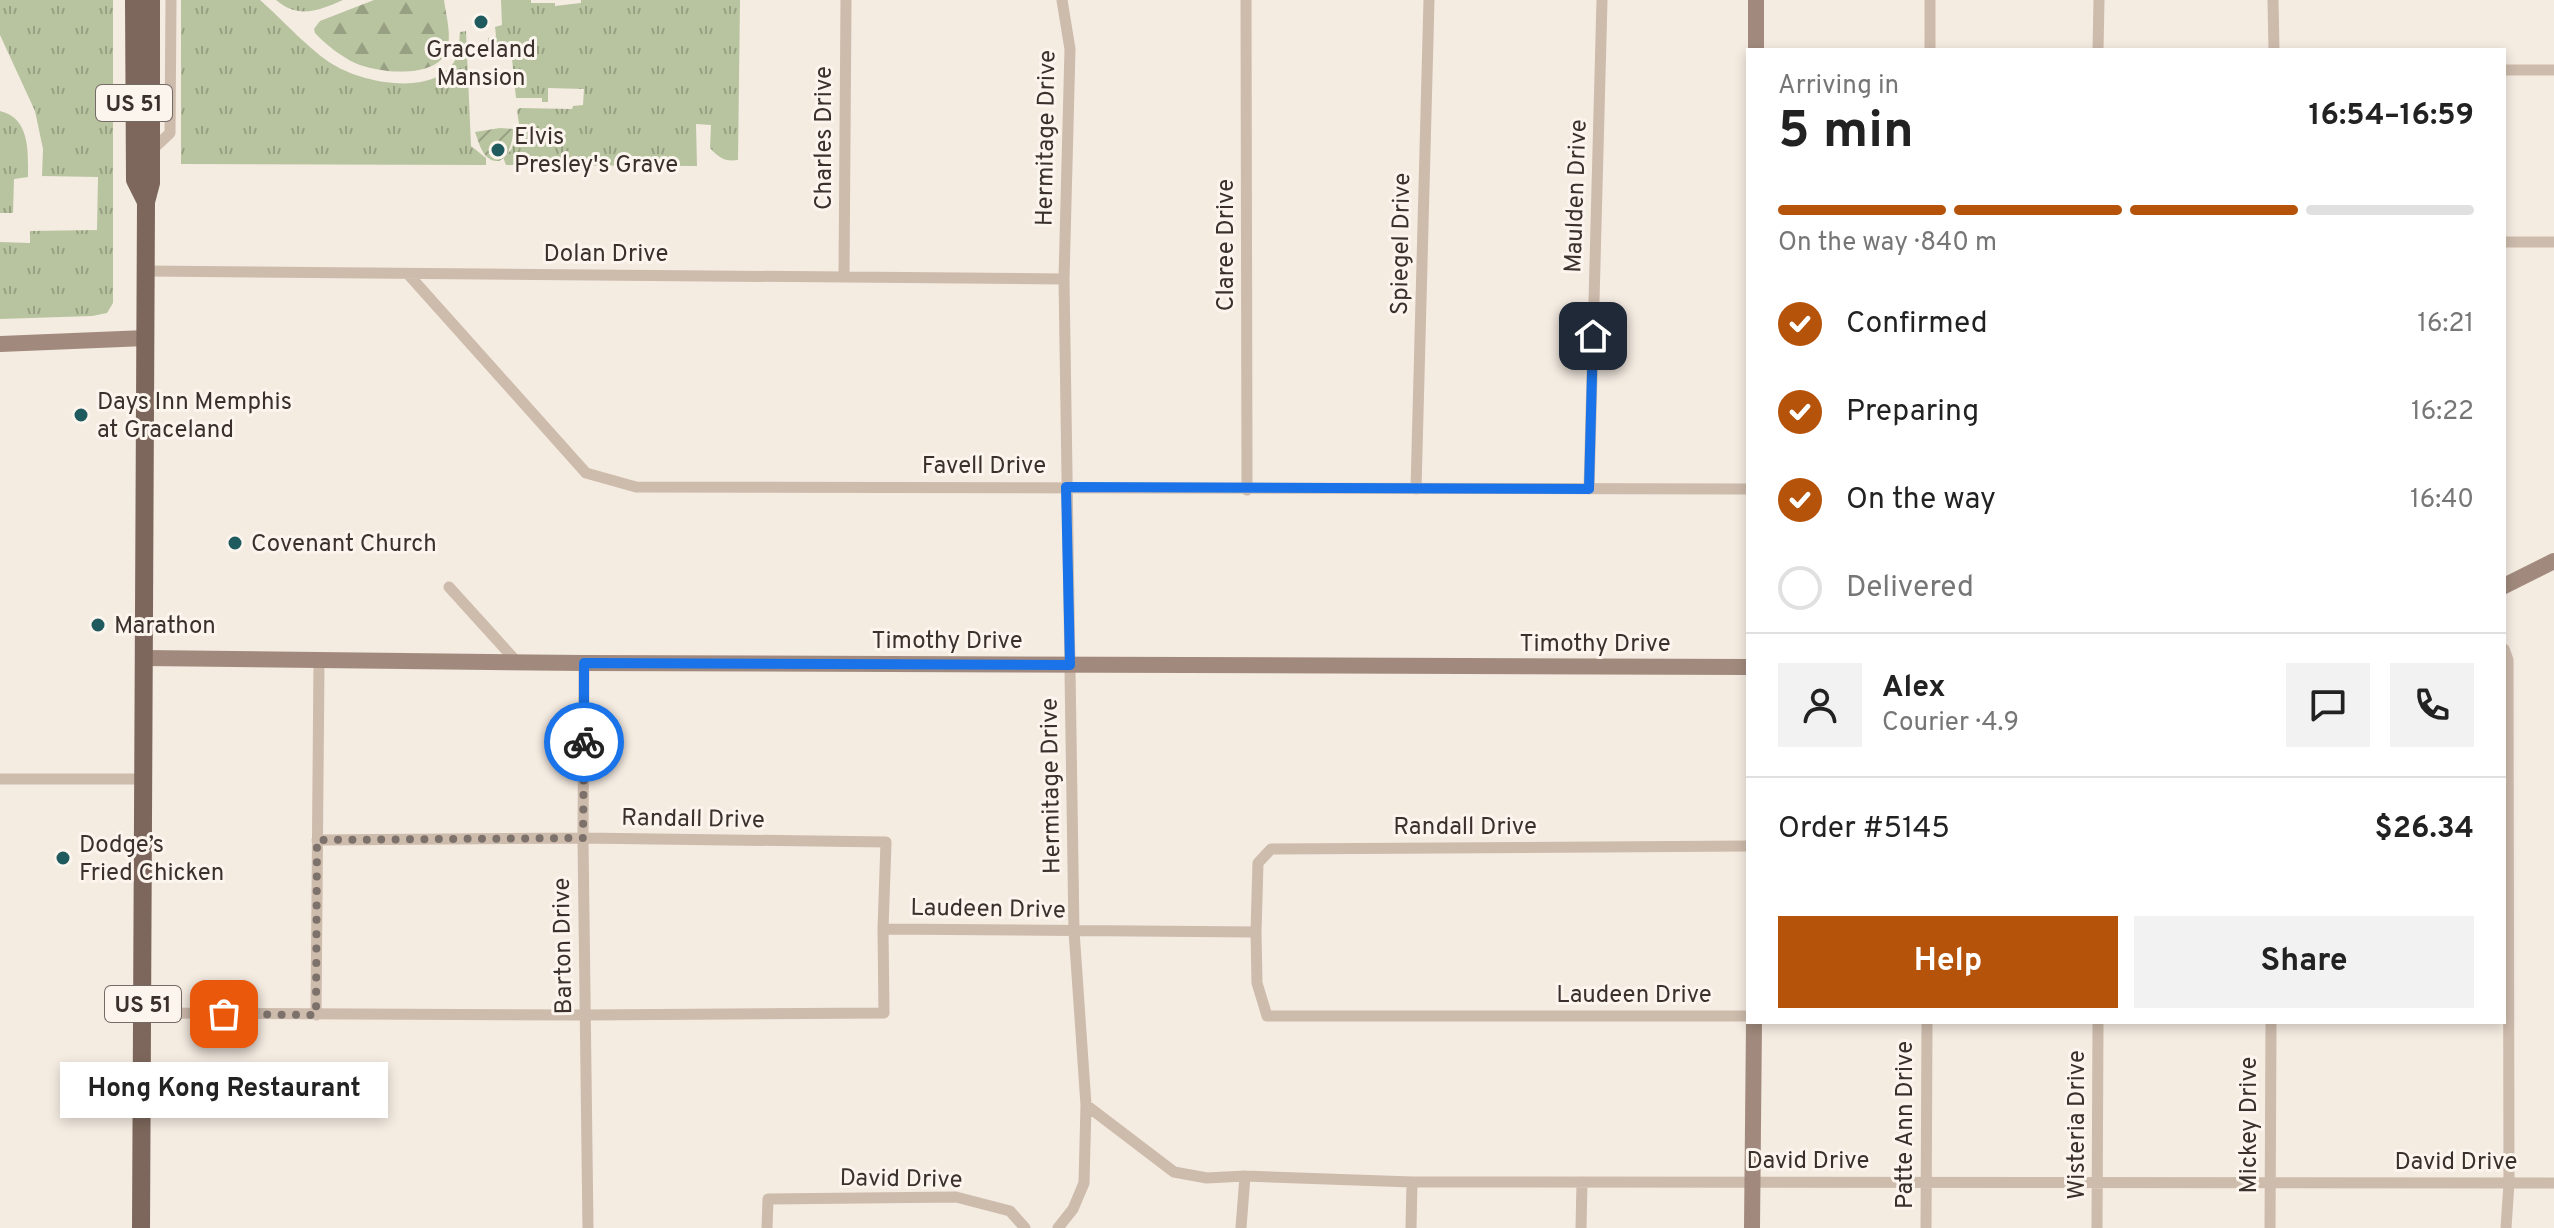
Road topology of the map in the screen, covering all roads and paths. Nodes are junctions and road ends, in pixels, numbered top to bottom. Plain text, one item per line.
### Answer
1 (134, 0) edge
2 (151, 0) edge
3 (171, 0) edge
4 (846, 0) edge
5 (1062, 0) edge
6 (1246, 0) edge
7 (1429, 0) edge
8 (1602, 0) edge
9 (1756, 0) edge
10 (1930, 0) edge
11 (2099, 0) edge
12 (2273, 0) edge
13 (1756, 48) edge
14 (1930, 48) edge
15 (2098, 48) edge
16 (2274, 48) edge
17 (2506, 70) edge
18 (2554, 70) edge
19 (151, 152) junction
20 (146, 202) junction
21 (2506, 242) edge
22 (2554, 242) edge
23 (146, 271) junction
24 (408, 274) junction
25 (844, 277) junction
26 (1064, 279) junction
27 (146, 338) junction
28 (0, 344) edge
29 (1066, 487) junction
30 (1416, 489) junction
31 (1589, 489) junction
32 (1746, 489) edge
33 (1247, 490) junction
34 (2554, 561) edge
35 (2506, 585) edge
36 (449, 587) dead end
37 (2506, 654) edge
38 (145, 658) junction
39 (319, 660) junction
40 (517, 662) junction
41 (584, 663) junction
42 (1070, 665) junction
43 (1746, 667) edge
44 (0, 779) edge
45 (145, 779) junction
46 (583, 838) junction
47 (317, 840) junction
48 (1746, 846) edge
49 (883, 929) junction
50 (1074, 931) junction
51 (1256, 932) junction
52 (2506, 966) edge
53 (143, 1013) junction
54 (316, 1015) junction
55 (585, 1015) junction
56 (1746, 1016) edge
57 (1754, 1024) edge
58 (1927, 1024) edge
59 (2098, 1024) edge
60 (2271, 1024) edge
61 (1086, 1105) junction
62 (1245, 1176) junction
63 (1412, 1182) junction
64 (1582, 1182) junction
65 (1753, 1182) junction
66 (1926, 1182) junction
67 (2098, 1182) junction
68 (2270, 1182) junction
69 (2509, 1183) junction
70 (2554, 1183) edge
71 (141, 1228) edge
72 (588, 1228) edge
73 (767, 1228) edge
74 (1025, 1228) edge
75 (1058, 1228) edge
76 (1241, 1228) edge
77 (1411, 1228) edge
78 (1581, 1228) edge
79 (1752, 1228) edge
80 (1926, 1228) edge
81 (2097, 1228) edge
82 (2270, 1228) edge
83 (2506, 1228) edge

1 - 20 main road, US 51
2 - 19 main road, US 51
3 - 19 street
4 - 25 street, Charles Drive
5 - 26 street, Hermitage Drive
6 - 33 street, Claree Drive
7 - 30 street, Spiegel Drive
8 - 31 street, Maulden Drive
9 - 13 street
10 - 14 street
11 - 15 street
12 - 16 street
17 - 18 street
19 - 20 main road, US 51
20 - 23 main road, US 51
21 - 22 street
23 - 24 street, Dolan Drive
23 - 27 main road, US 51
24 - 25 street, Dolan Drive
24 - 29 street, Favell Drive
25 - 26 street, Dolan Drive
26 - 29 street, Hermitage Drive
27 - 28 street
27 - 38 main road, US 51
29 - 33 street, Favell Drive
29 - 42 street, Hermitage Drive
30 - 31 street, Favell Drive
30 - 33 street, Favell Drive
31 - 32 street, Favell Drive
34 - 35 street
36 - 40 street
37 - 52 street
38 - 39 street, Timothy Drive
38 - 45 main road, US 51
39 - 40 street, Timothy Drive
39 - 47 street
40 - 41 street, Timothy Drive
41 - 42 street, Timothy Drive
41 - 46 street, Barton Drive
42 - 43 street, Timothy Drive
42 - 50 street, Hermitage Drive
44 - 45 street
45 - 53 main road, US 51
46 - 47 street, Randall Drive
46 - 49 street, Randall Drive
46 - 55 street, Barton Drive
47 - 54 street
48 - 51 street, Randall Drive
49 - 50 street, Laudeen Drive
49 - 55 street, Laudeen Drive
50 - 51 street, Laudeen Drive
50 - 61 street, Hermitage Drive
51 - 56 street, Laudeen Drive
52 - 69 street
53 - 54 street, Laudeen Drive
53 - 71 main road, US 51
54 - 55 street, Laudeen Drive
55 - 72 street, Barton Drive
57 - 65 street
58 - 66 street, Patte Ann Drive
59 - 67 street, Wisteria Drive
60 - 68 street, Mickey Drive
61 - 62 street, David Drive
61 - 75 street, Hermitage Drive
62 - 63 street, David Drive
62 - 76 street
63 - 64 street, David Drive
63 - 77 street
64 - 65 street, David Drive
64 - 78 street
65 - 66 street, David Drive
65 - 79 street
66 - 67 street, David Drive
66 - 80 street, Patte Ann Drive
67 - 68 street, David Drive
67 - 81 street, Wisteria Drive
68 - 69 street, David Drive
68 - 82 street, Mickey Drive
69 - 70 street, David Drive
69 - 83 street
73 - 74 street, David Drive

